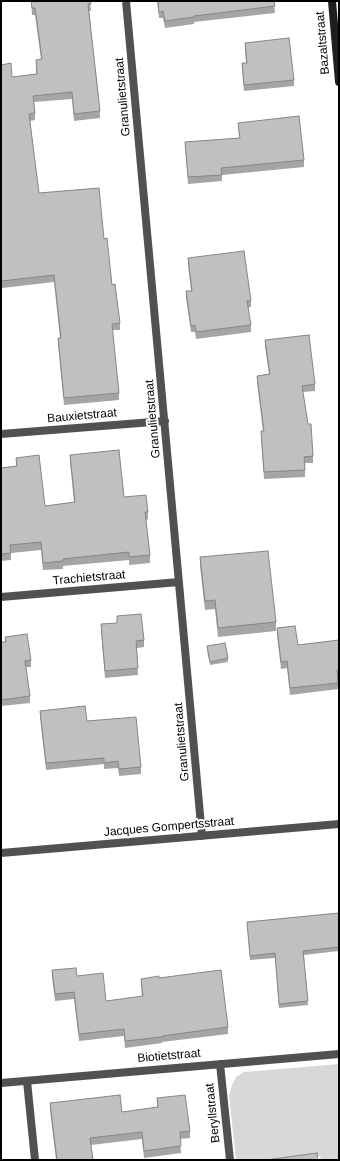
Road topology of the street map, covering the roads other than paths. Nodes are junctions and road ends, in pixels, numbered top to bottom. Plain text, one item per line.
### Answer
1 (126, 1) edge
2 (332, 1) edge
3 (339, 82) edge
4 (165, 421) junction
5 (1, 434) edge
6 (179, 582) junction
7 (1, 597) edge
8 (339, 824) edge
9 (202, 836) junction
10 (1, 853) edge
11 (339, 1054) edge
12 (220, 1064) junction
13 (27, 1081) junction
14 (1, 1083) edge
15 (35, 1160) edge
16 (230, 1160) edge

1 - 4 street, Granulietstraat
2 - 3 street, Bazaltstraat
4 - 5 street, Bauxietstraat
4 - 6 street, Granulietstraat
6 - 7 street, Trachietstraat
6 - 9 street, Granulietstraat
8 - 9 street, Jacques Gompertsstraat
9 - 10 street, Jacques Gompertsstraat
11 - 12 street, Biotietstraat
12 - 13 street, Biotietstraat
12 - 16 street, Beryllstraat
13 - 14 street, Biotietstraat
13 - 15 street

